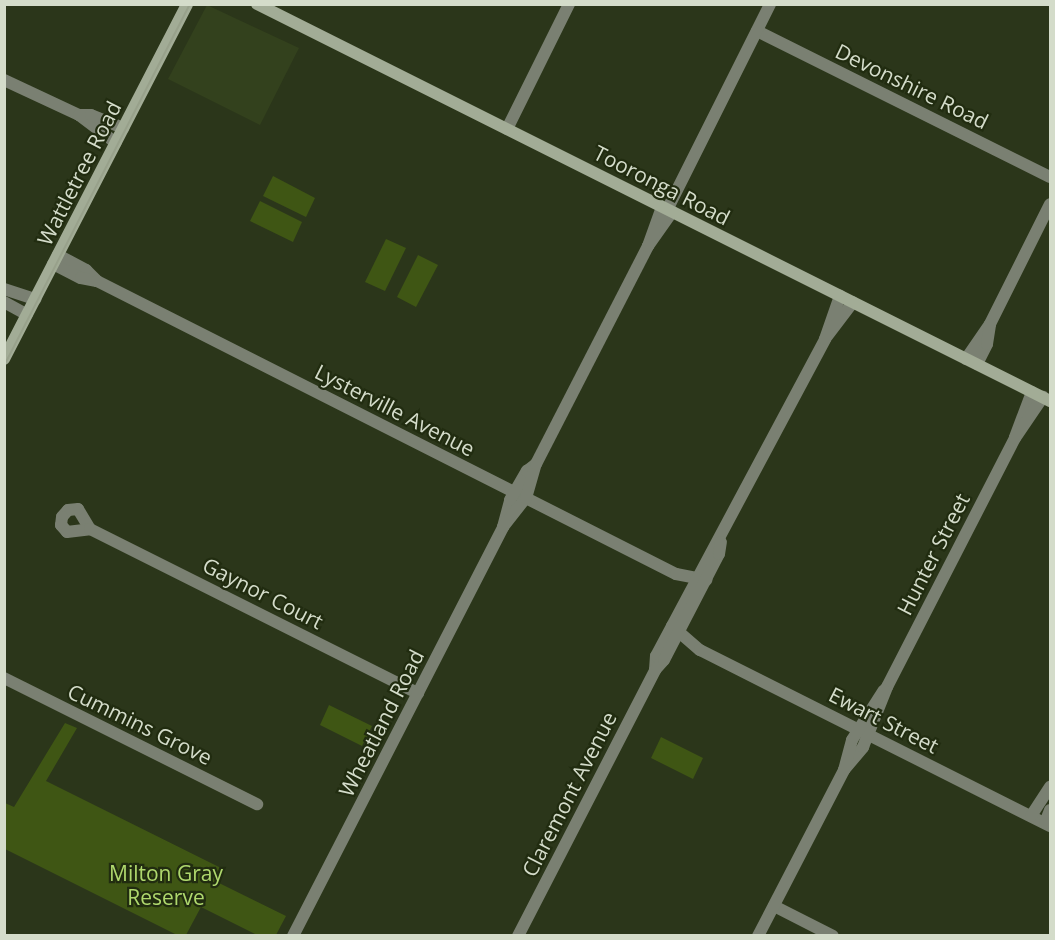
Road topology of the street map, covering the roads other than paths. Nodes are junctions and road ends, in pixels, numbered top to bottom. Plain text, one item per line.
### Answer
1 (187, 4) edge
2 (257, 4) edge
3 (569, 4) edge
4 (770, 4) edge
5 (757, 31) junction
6 (4, 80) edge
7 (79, 115) junction
8 (124, 128) junction
9 (507, 129) junction
10 (116, 143) junction
11 (1050, 177) edge
12 (1050, 204) edge
13 (667, 209) junction
14 (56, 260) junction
15 (4, 289) edge
16 (840, 296) junction
17 (35, 299) junction
18 (4, 302) edge
19 (853, 302) junction
20 (27, 315) junction
21 (825, 339) junction
22 (4, 359) edge
23 (972, 362) junction
24 (1042, 396) edge
25 (520, 495) junction
26 (90, 529) dead end
27 (676, 573) junction
28 (702, 578) junction
29 (694, 593) junction
30 (676, 628) junction
31 (669, 642) junction
32 (700, 650) junction
33 (4, 678) edge
34 (887, 687) junction
35 (418, 693) junction
36 (858, 728) junction
37 (870, 734) junction
38 (844, 770) junction
39 (1050, 787) edge
40 (257, 804) dead end
41 (1050, 810) edge
42 (1031, 816) junction
43 (1048, 825) edge
44 (774, 906) junction
45 (293, 936) edge
46 (518, 936) edge
47 (758, 936) edge
48 (833, 936) edge

1 - 8 main road, Wattletree Road
2 - 9 main road, Tooronga Road
3 - 9 street
4 - 5 street, Wheatland Road
5 - 11 street, Devonshire Road
5 - 13 street, Wheatland Road
6 - 7 street
7 - 8 street
7 - 10 street
8 - 10 main road, Wattletree Road
9 - 13 main road, Tooronga Road
10 - 14 main road, Wattletree Road
12 - 23 street
13 - 16 main road, Tooronga Road
13 - 25 street, Wheatland Road
14 - 17 main road, Wattletree Road
14 - 25 street, Lysterville Avenue
15 - 17 street
16 - 19 main road, Tooronga Road
16 - 21 street, Claremont Avenue
17 - 20 main road, Wattletree Road
18 - 20 street
19 - 21 street, Claremont Avenue
19 - 23 main road, Tooronga Road
20 - 22 main road, Wattletree Road
21 - 28 street, Claremont Avenue
23 - 24 main road, Tooronga Road
24 - 34 street, Hunter Street
25 - 27 street, Lysterville Avenue
25 - 35 street, Wheatland Road
26 - 35 street, Gaynor Court
27 - 28 street, Lysterville Avenue
27 - 29 street, Lysterville Avenue
28 - 29 street, Claremont Avenue
29 - 30 street, Claremont Avenue
30 - 31 street, Claremont Avenue
30 - 32 street, Ewart Street
31 - 32 street, Ewart Street
31 - 46 street, Claremont Avenue
32 - 36 street, Ewart Street
33 - 40 street, Cummins Grove
34 - 36 street, Hunter Street
34 - 37 street, Hunter Street
35 - 45 street, Wheatland Road
36 - 37 street, Ewart Street
36 - 38 street, Hunter Street
37 - 38 street, Hunter Street
37 - 42 street, Ewart Street
38 - 44 street, Hunter Street
39 - 42 street
41 - 43 street
42 - 43 street, Ewart Street
44 - 47 street, Hunter Street
44 - 48 street

